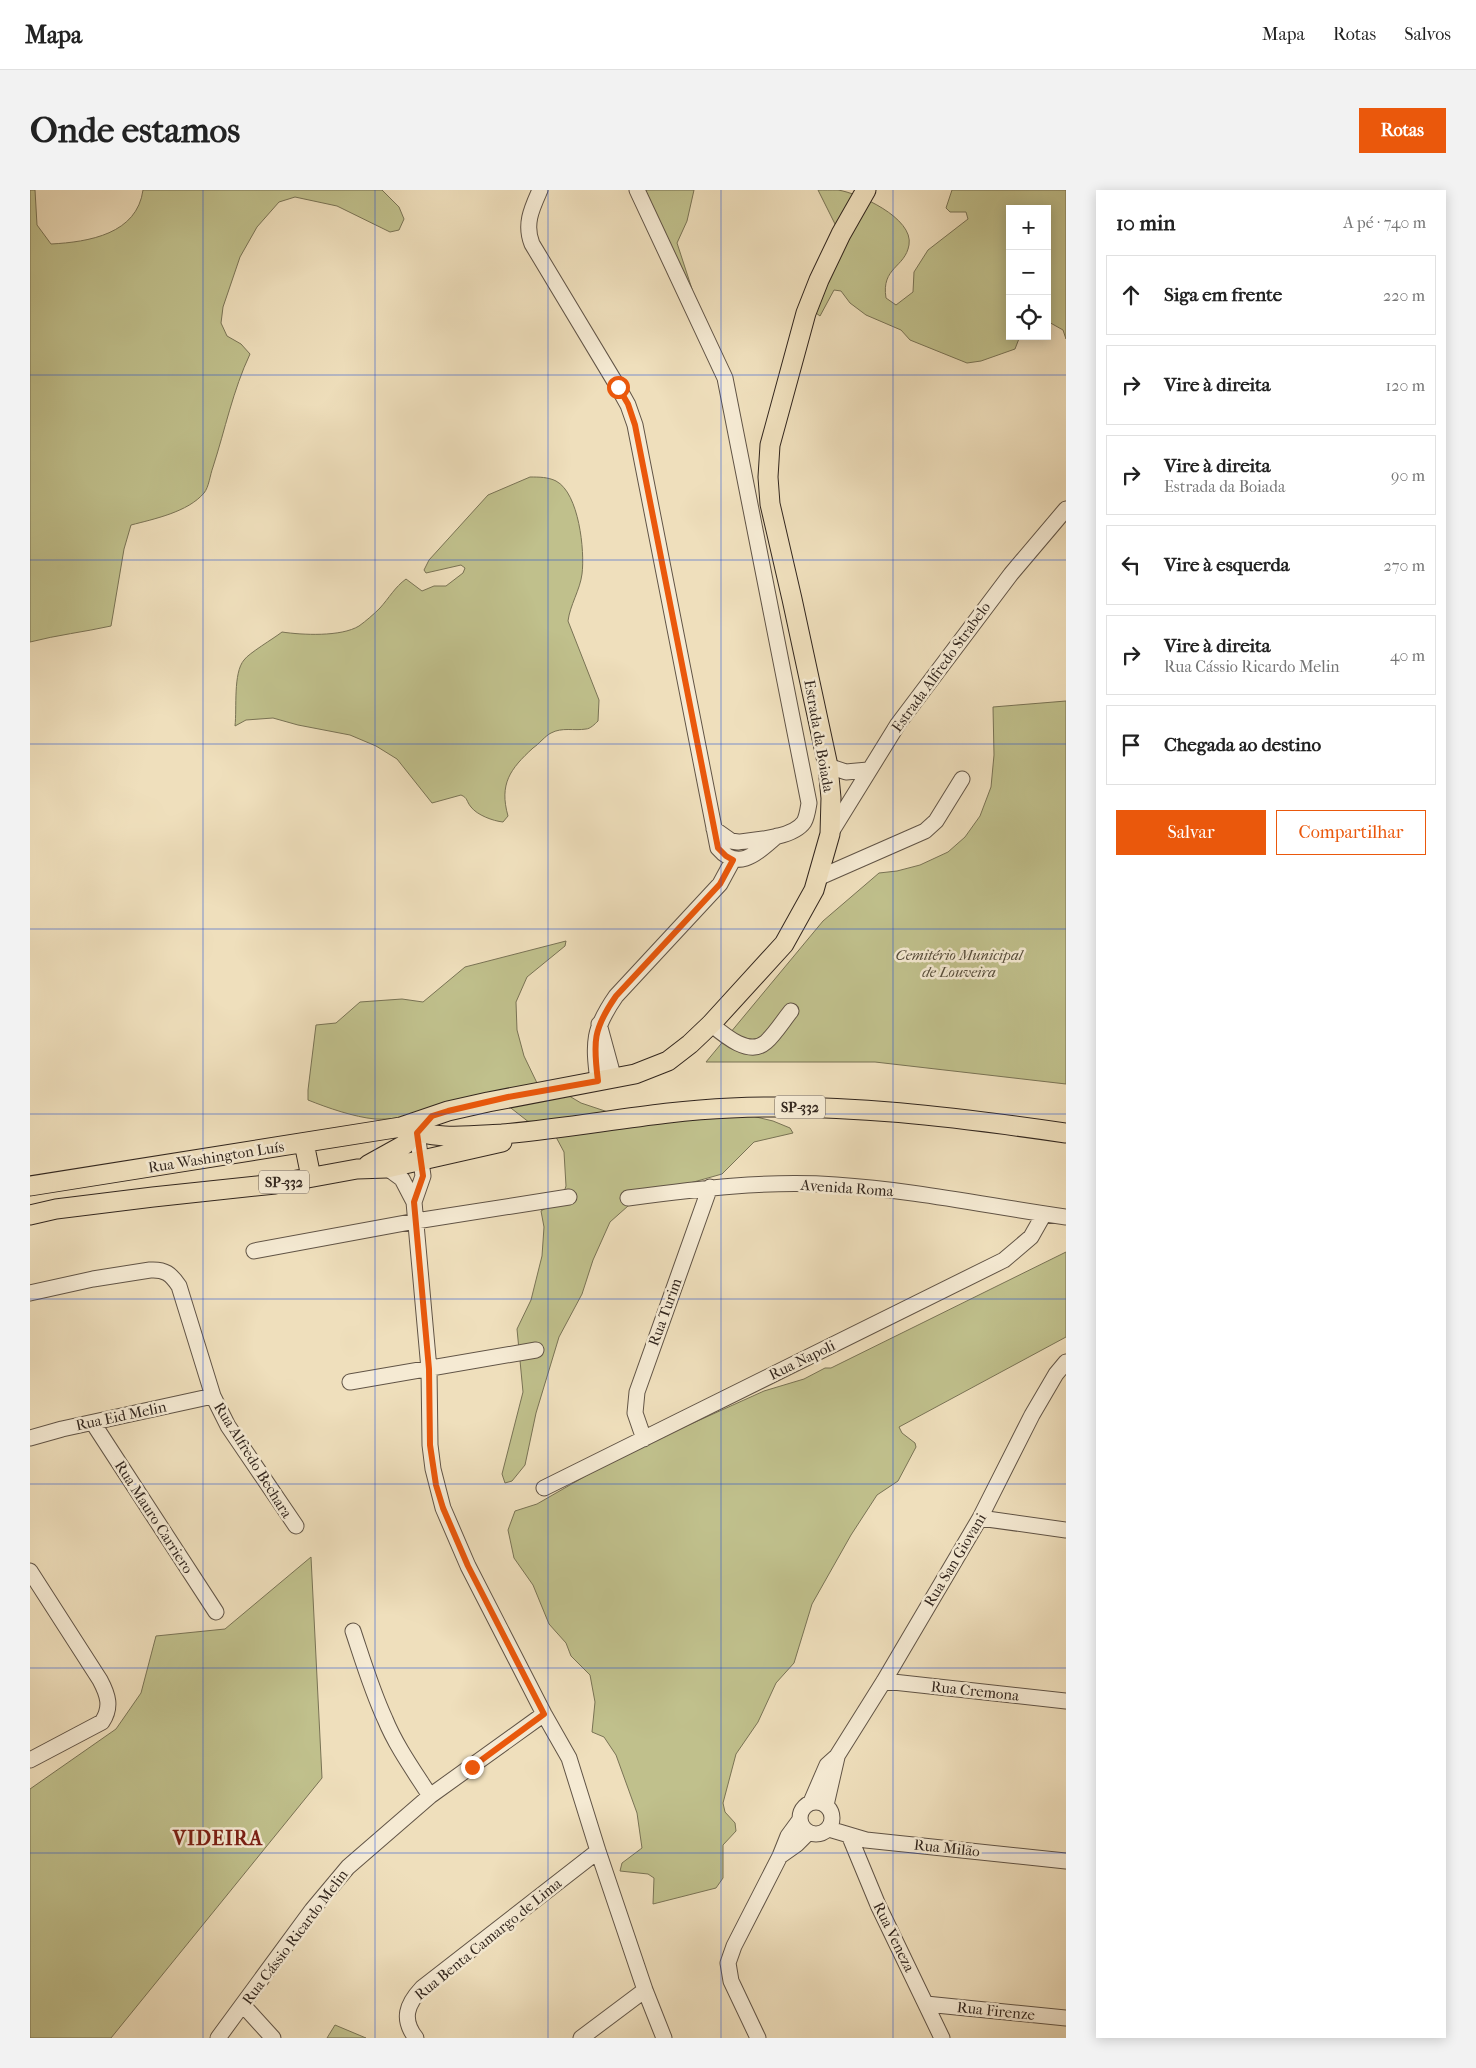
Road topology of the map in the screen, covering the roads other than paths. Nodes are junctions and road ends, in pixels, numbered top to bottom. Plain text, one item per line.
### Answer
1 (540, 190) edge
2 (637, 190) edge
3 (866, 190) edge
4 (1066, 509) edge
5 (828, 766) junction
6 (868, 770) junction
7 (962, 779) dead end
8 (714, 829) junction
9 (830, 834) junction
10 (776, 836) junction
11 (733, 860) junction
12 (818, 878) junction
13 (791, 1011) dead end
14 (710, 1024) junction
15 (606, 1080) junction
16 (488, 1102) junction
17 (409, 1130) junction
18 (534, 1131) junction
19 (1066, 1133) edge
20 (475, 1136) junction
21 (304, 1143) junction
22 (420, 1162) junction
23 (387, 1168) junction
24 (357, 1169) junction
25 (311, 1177) junction
26 (30, 1186) edge
27 (710, 1187) junction
28 (569, 1198) dead end
29 (628, 1198) dead end
30 (414, 1202) junction
31 (1044, 1214) junction
32 (30, 1215) edge
33 (1066, 1217) edge
34 (416, 1221) junction
35 (254, 1251) dead end
36 (30, 1293) edge
37 (536, 1350) dead end
38 (1066, 1362) edge
39 (429, 1369) junction
40 (1061, 1374) edge
41 (350, 1382) dead end
42 (213, 1396) junction
43 (93, 1423) junction
44 (30, 1438) edge
45 (644, 1439) junction
46 (544, 1488) dead end
47 (980, 1518) junction
48 (296, 1526) dead end
49 (1066, 1530) edge
50 (30, 1571) edge
51 (216, 1612) dead end
52 (354, 1631) dead end
53 (884, 1681) junction
54 (1066, 1701) edge
55 (544, 1714) junction
56 (837, 1756) junction
57 (30, 1760) edge
58 (430, 1796) junction
59 (811, 1802) junction
60 (826, 1806) junction
61 (804, 1827) junction
62 (829, 1828) junction
63 (850, 1835) junction
64 (598, 1851) junction
65 (1066, 1861) edge
66 (645, 1990) junction
67 (926, 2004) junction
68 (244, 2005) junction
69 (1066, 2018) edge
70 (218, 2038) edge
71 (273, 2038) edge
72 (416, 2038) edge
73 (581, 2038) edge
74 (664, 2038) edge
75 (758, 2038) edge
76 (942, 2038) edge

1 - 8 street
2 - 10 street
3 - 5 main road, Estrada da Boiada
4 - 6 street, Estrada Alfredo Strabelo
5 - 6 street
5 - 9 main road, Estrada da Boiada
6 - 9 street, Estrada Alfredo Strabelo
7 - 12 street
8 - 10 street
8 - 11 street
9 - 12 main road, Estrada da Boiada
10 - 11 street
11 - 15 street
12 - 14 main road, Estrada da Boiada
13 - 14 street
14 - 15 main road, Estrada da Boiada
15 - 16 main road, Estrada da Boiada
16 - 17 main road, Estrada da Boiada
16 - 20 main road
17 - 20 main road, SP-332
17 - 21 main road, Rua Washington Luís / SP-332
17 - 22 street
17 - 24 main road
18 - 19 main road, SP-332
18 - 20 main road, SP-332
18 - 22 main road, SP-332
21 - 25 main road
21 - 26 main road, Rua Washington Luís / SP-332
22 - 23 main road, SP-332
22 - 30 street
23 - 24 main road, SP-332
23 - 30 street
24 - 25 main road, SP-332
25 - 32 main road, SP-332
27 - 29 street, Avenida Roma
27 - 31 street, Avenida Roma
27 - 45 street, Rua Turim
28 - 34 street
30 - 34 street
31 - 33 street, Avenida Roma
31 - 45 street, Rua Napoli
34 - 35 street
34 - 39 street
36 - 42 street, Rua Alfredo Bechara
37 - 39 street
38 - 40 street, Rua San Giovani
39 - 41 street
39 - 55 street
40 - 47 street, Rua San Giovani
42 - 43 street, Rua Eid Melin
42 - 48 street, Rua Alfredo Bechara
43 - 44 street, Rua Eid Melin
43 - 51 street, Rua Mauro Carriero
45 - 46 street, Rua Napoli
47 - 49 street
47 - 53 street, Rua San Giovani
50 - 57 street
52 - 58 street
53 - 54 street, Rua Cremona
53 - 56 street, Rua San Giovani
55 - 58 street, Rua Cássio Ricardo Melin
55 - 64 street
56 - 59 street, Rua San Giovani
56 - 60 street, Rua San Giovani
58 - 68 street, Rua Cássio Ricardo Melin
59 - 60 street
59 - 61 street
60 - 62 street
61 - 62 street
61 - 75 street
62 - 63 street, Rua Milão
63 - 65 street, Rua Milão
63 - 67 street, Rua Veneza
64 - 66 street
64 - 72 street, Rua Benta Camargo de Lima
66 - 73 street
66 - 74 street
67 - 69 street, Rua Firenze
67 - 76 street, Rua Veneza
68 - 70 street, Rua Cássio Ricardo Melin
68 - 71 street

